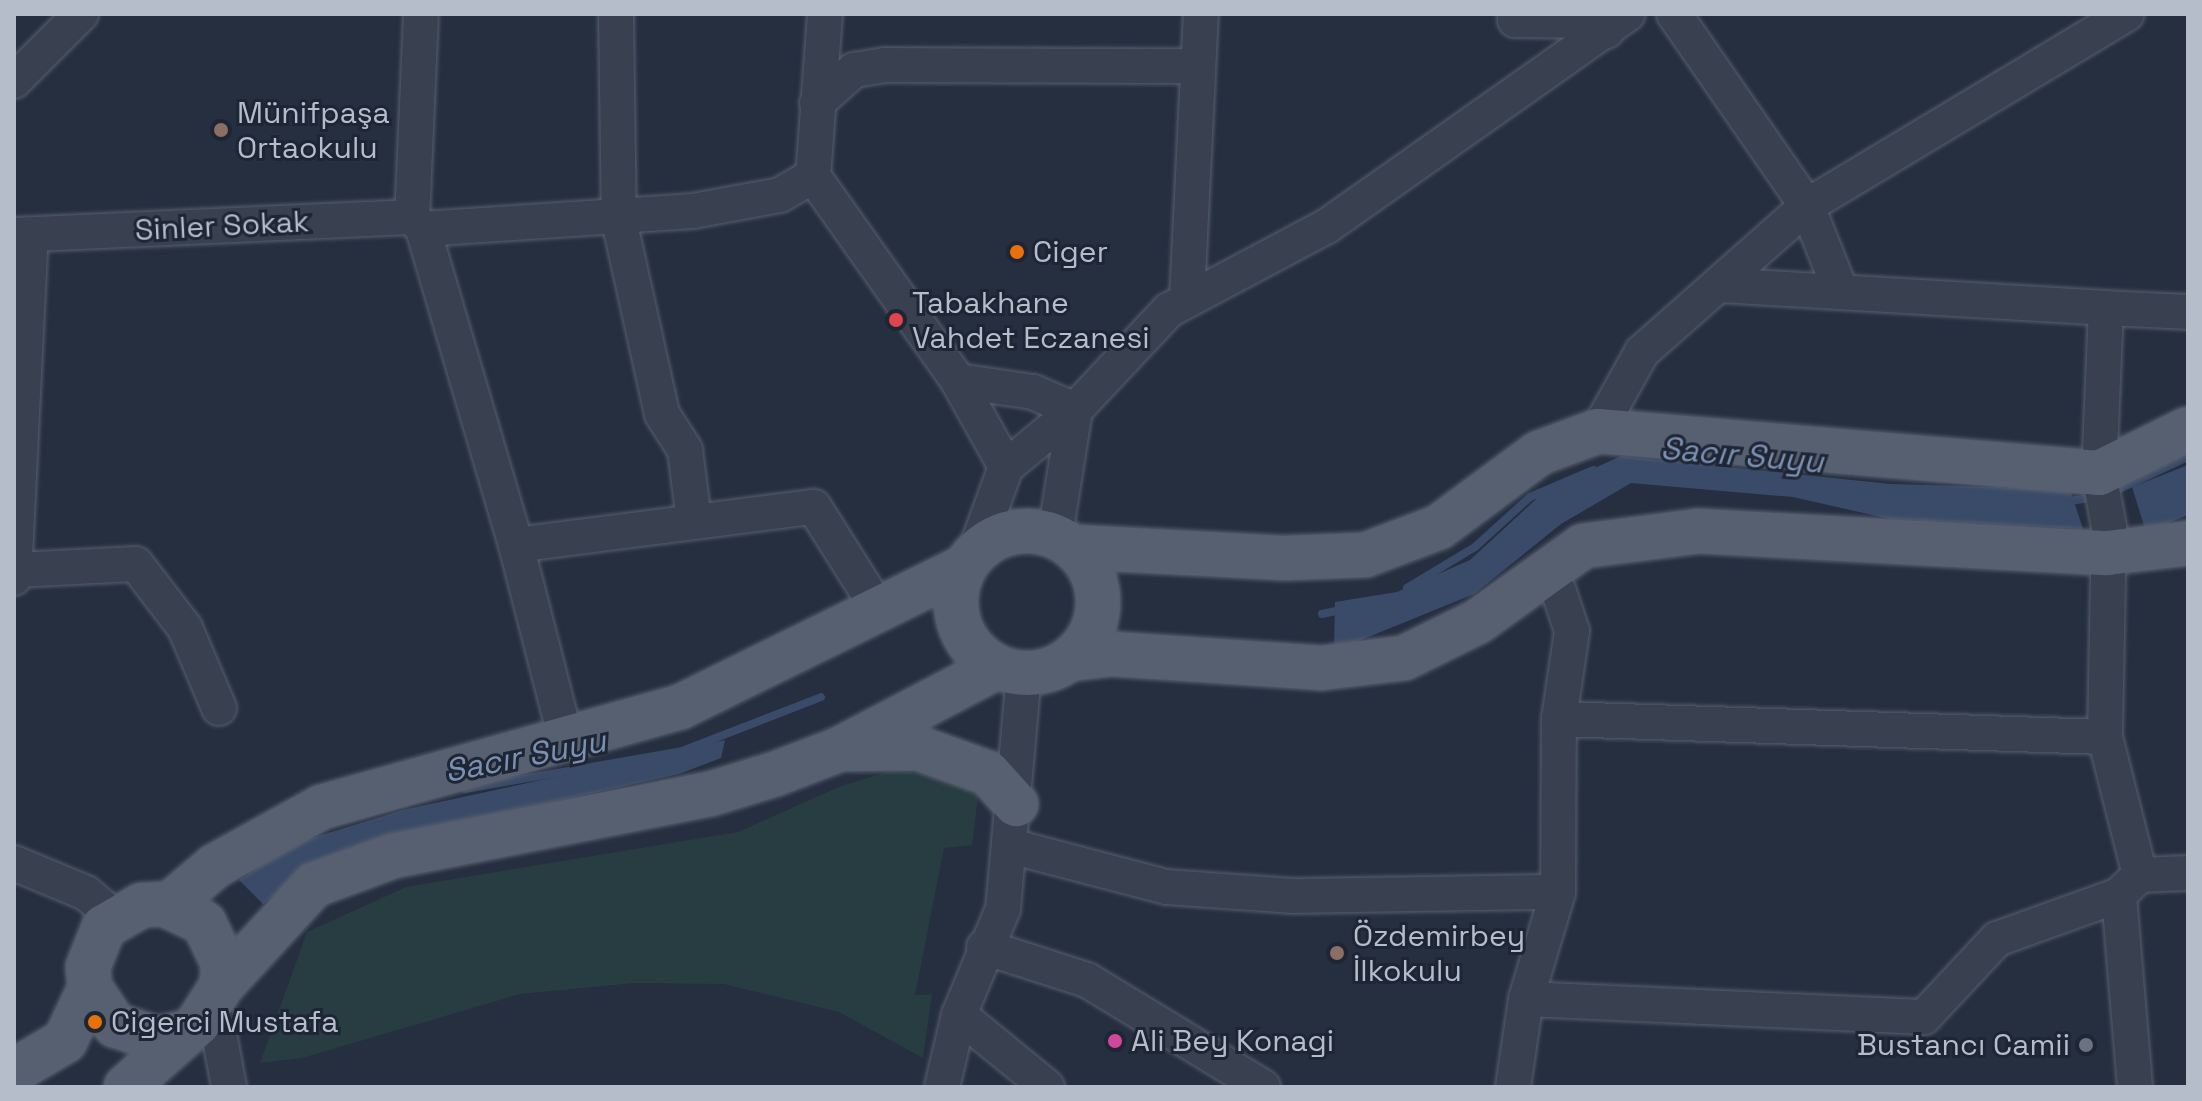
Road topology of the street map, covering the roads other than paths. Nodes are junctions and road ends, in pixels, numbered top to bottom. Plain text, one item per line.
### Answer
1 (81, 14) edge
2 (421, 14) edge
3 (616, 14) edge
4 (825, 14) edge
5 (1201, 14) edge
6 (1515, 14) edge
7 (1674, 14) edge
8 (2127, 14) edge
9 (1618, 23) edge
10 (1198, 66) junction
11 (14, 81) edge
12 (817, 103) junction
13 (813, 176) junction
14 (1807, 206) junction
15 (619, 220) junction
16 (418, 223) junction
17 (22, 236) edge
18 (1719, 285) junction
19 (1841, 292) junction
20 (1187, 298) junction
21 (2106, 308) junction
22 (2188, 312) edge
23 (958, 381) junction
24 (1075, 410) junction
25 (2188, 429) edge
26 (1598, 431) junction
27 (1006, 467) junction
28 (2099, 473) junction
29 (694, 520) junction
30 (1064, 541) junction
31 (2188, 543) edge
32 (516, 545) junction
33 (2107, 553) junction
34 (16, 558) edge
35 (970, 559) junction
36 (1539, 573) junction
37 (880, 612) junction
38 (1070, 659) junction
39 (1011, 670) junction
40 (219, 708) dead end
41 (1559, 719) junction
42 (2105, 737) junction
43 (567, 743) junction
44 (840, 749) junction
45 (1016, 804) junction
46 (1014, 847) junction
47 (14, 863) edge
48 (2188, 873) edge
49 (2130, 885) junction
50 (1558, 892) junction
51 (169, 905) junction
52 (115, 917) junction
53 (984, 947) junction
54 (90, 988) junction
55 (218, 996) junction
56 (1526, 999) junction
57 (959, 1015) junction
58 (179, 1034) junction
59 (14, 1071) edge
60 (126, 1087) edge
61 (229, 1087) edge
62 (942, 1087) edge
63 (1047, 1087) edge
64 (1263, 1087) edge
65 (1513, 1087) edge
66 (2135, 1087) edge

1 - 11 street
2 - 16 street
3 - 15 street
4 - 12 street
5 - 10 street
6 - 9 street
7 - 14 street
8 - 14 street
9 - 20 street
10 - 12 street
10 - 20 street
12 - 13 street
13 - 15 street, Sinler Sokak
13 - 23 street
14 - 18 street
14 - 19 street
15 - 16 street, Sinler Sokak
15 - 29 street
16 - 17 street, Sinler Sokak
16 - 32 street
17 - 34 street
18 - 19 street
18 - 26 street
19 - 21 street
20 - 24 street
21 - 22 street
21 - 28 street
23 - 24 street
23 - 27 street
24 - 27 street
24 - 30 street
25 - 28 main road
26 - 28 main road
26 - 30 main road
27 - 35 street
28 - 33 street
29 - 32 street
29 - 37 street
30 - 35 main road
30 - 38 main road
31 - 33 main road
32 - 43 street
33 - 36 main road
33 - 42 street
34 - 40 street
35 - 37 main road
35 - 39 main road
36 - 38 main road
36 - 41 street
37 - 43 main road
38 - 39 main road
39 - 44 main road
39 - 45 street
41 - 42 street
41 - 50 street
42 - 49 street
43 - 51 main road
44 - 45 main road
44 - 55 main road
45 - 46 street
46 - 50 street
46 - 53 street
47 - 52 street
48 - 49 street
49 - 56 street
49 - 66 street
50 - 56 street
51 - 52 main road
51 - 55 main road
52 - 54 main road
53 - 57 street
53 - 64 street
54 - 58 main road
54 - 59 main road
55 - 58 main road
55 - 61 street
56 - 65 street
57 - 62 street
57 - 63 street
58 - 60 main road

